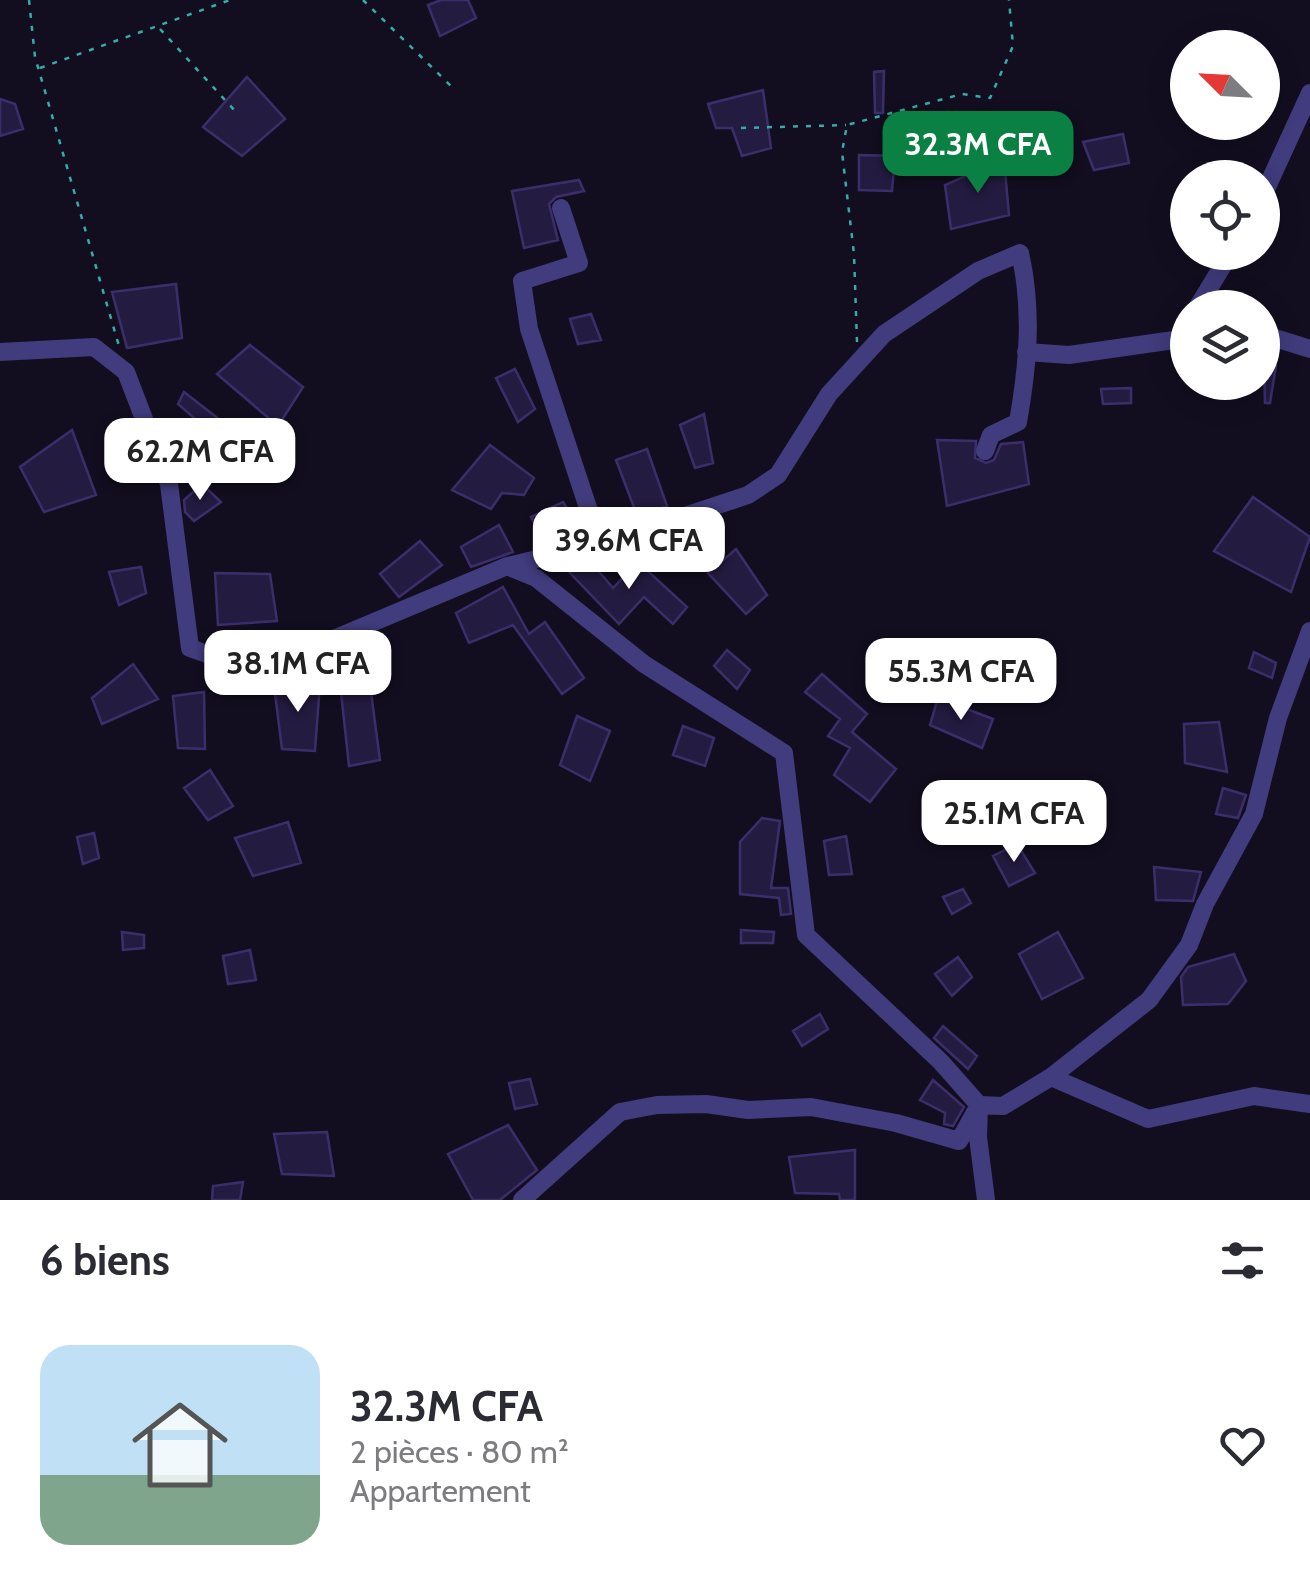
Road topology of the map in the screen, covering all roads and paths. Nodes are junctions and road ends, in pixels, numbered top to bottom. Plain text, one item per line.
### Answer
1 (29, 0) edge
2 (230, 0) edge
3 (363, 0) edge
4 (1009, 0) edge
5 (159, 28) junction
6 (38, 68) junction
7 (451, 86) dead end
8 (1310, 93) edge
9 (236, 112) dead end
10 (847, 126) junction
11 (742, 128) dead end
12 (1279, 160) edge
13 (560, 208) dead end
14 (1280, 340) edge
15 (1170, 341) edge
16 (1310, 350) edge
17 (0, 352) edge
18 (1026, 352) junction
19 (858, 361) junction
20 (126, 372) junction
21 (985, 451) dead end
22 (600, 544) junction
23 (507, 566) junction
24 (1310, 631) edge
25 (1051, 1078) junction
26 (1310, 1104) edge
27 (980, 1105) junction
28 (522, 1200) edge
29 (986, 1200) edge

1 - 6 path
2 - 5 path
3 - 7 path
4 - 10 path
5 - 6 path
5 - 9 path
6 - 20 path
8 - 12 street
10 - 11 path
10 - 19 path
13 - 22 street
14 - 16 street
15 - 18 street
17 - 20 street
18 - 19 street
18 - 21 street
19 - 22 street
20 - 23 street
22 - 23 street
23 - 27 street
24 - 25 street
25 - 26 street
25 - 27 street
27 - 28 street
27 - 29 street

